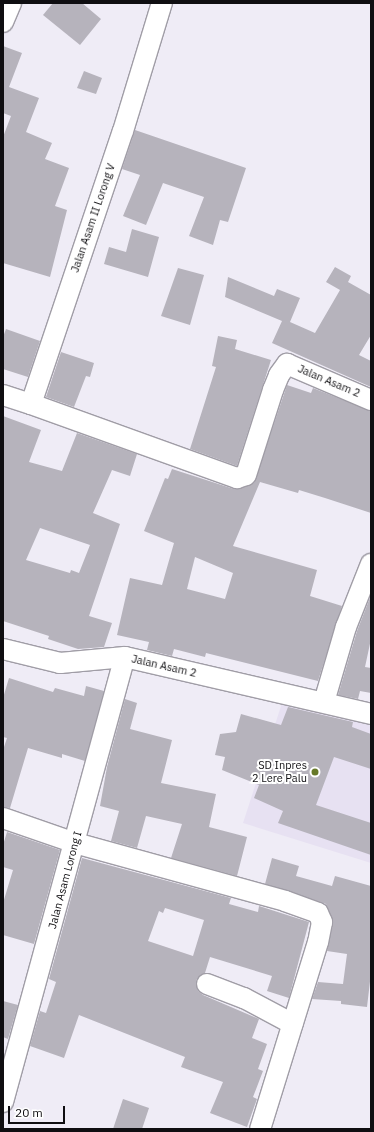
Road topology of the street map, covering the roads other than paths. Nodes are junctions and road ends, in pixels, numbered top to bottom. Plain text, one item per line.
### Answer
1 (11, 3) edge
2 (162, 3) edge
3 (3, 22) edge
4 (3, 395) edge
5 (371, 400) edge
6 (31, 404) junction
7 (371, 564) edge
8 (3, 649) edge
9 (125, 657) junction
10 (324, 702) junction
11 (371, 714) edge
12 (3, 818) edge
13 (75, 843) junction
14 (207, 984) dead end
15 (293, 1024) junction
16 (3, 1102) edge
17 (260, 1129) edge

1 - 3 street
2 - 6 street, Jalan Asam II Lorong V
4 - 6 street
5 - 6 street, Jalan Asam 2
7 - 10 street
8 - 9 street, Jalan Asam 2
9 - 10 street, Jalan Asam 2
9 - 13 street, Jalan Asam Lorong I
10 - 11 street, Jalan Asam 2
12 - 13 street
13 - 15 street
13 - 16 street, Jalan Asam Lorong I
14 - 15 street
15 - 17 street

